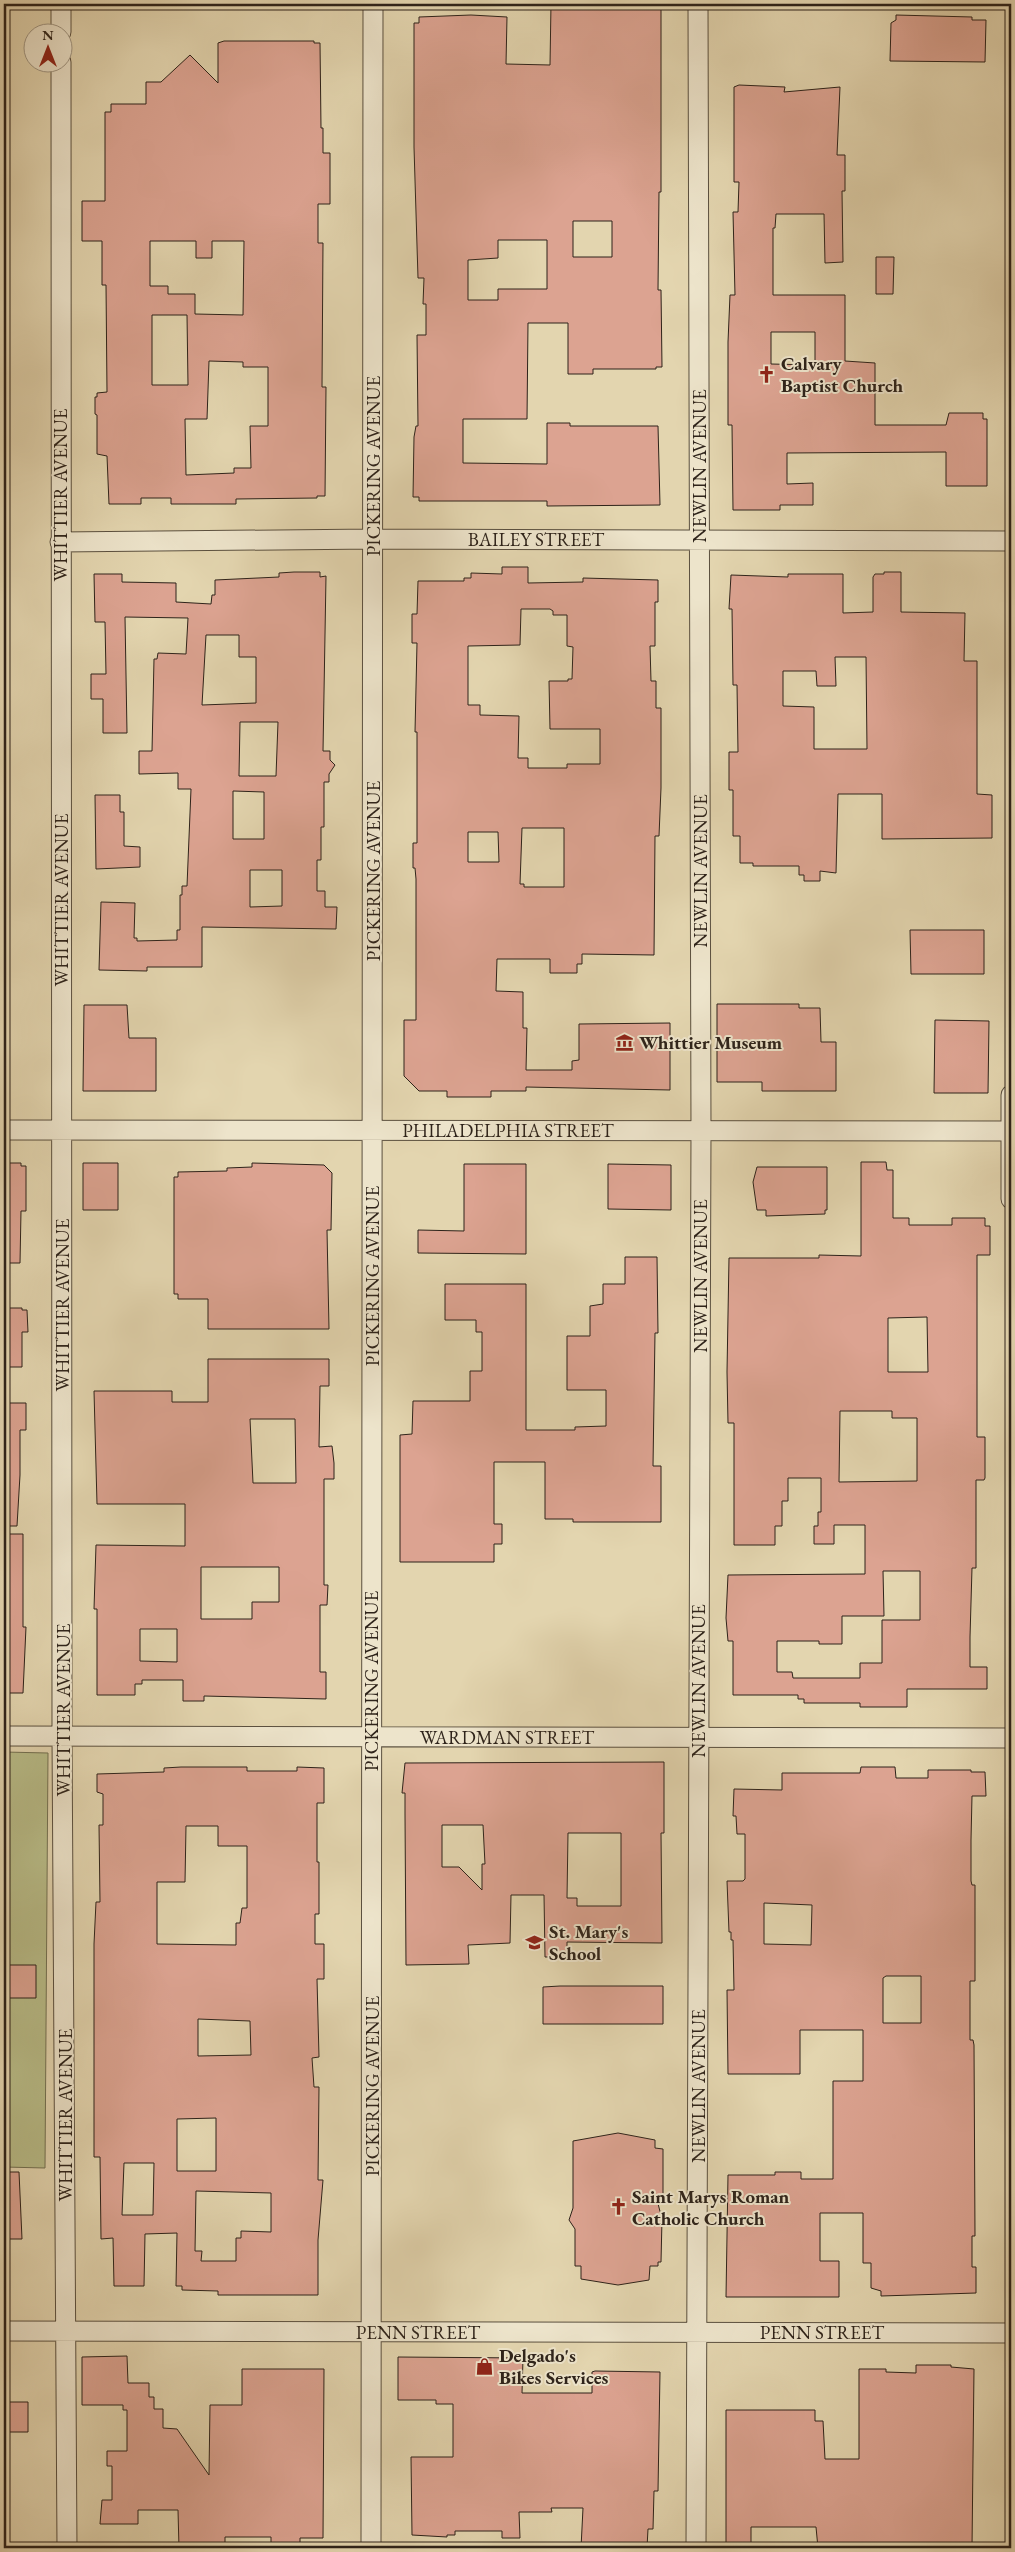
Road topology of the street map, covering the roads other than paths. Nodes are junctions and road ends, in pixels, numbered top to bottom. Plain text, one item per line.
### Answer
1 (61, 4) edge
2 (373, 4) edge
3 (698, 4) edge
4 (61, 22) edge
5 (61, 72) edge
6 (373, 539) junction
7 (699, 539) junction
8 (1011, 541) edge
9 (60, 542) junction
10 (1011, 1095) edge
11 (4, 1130) edge
12 (62, 1130) junction
13 (372, 1130) junction
14 (701, 1131) junction
15 (1011, 1131) edge
16 (1011, 1199) edge
17 (4, 1736) edge
18 (62, 1736) junction
19 (697, 1736) junction
20 (370, 1738) junction
21 (1011, 1738) edge
22 (4, 2331) edge
23 (67, 2331) junction
24 (373, 2331) junction
25 (698, 2332) junction
26 (1011, 2333) edge
27 (67, 2548) edge
28 (372, 2548) edge
29 (696, 2548) edge

1 - 4 street
2 - 6 street, PICKERING AVENUE
3 - 7 street, NEWLIN AVENUE
5 - 9 street, WHITTIER AVENUE
6 - 7 street, BAILEY STREET
6 - 9 street, BAILEY STREET
6 - 13 street, PICKERING AVENUE
7 - 8 street, BAILEY STREET
7 - 14 street, NEWLIN AVENUE
9 - 12 street, WHITTIER AVENUE
10 - 15 street
11 - 12 street, PHILADELPHIA STREET
12 - 13 street, PHILADELPHIA STREET
12 - 18 street, WHITTIER AVENUE
13 - 14 street, PHILADELPHIA STREET
13 - 20 street, PICKERING AVENUE
14 - 15 street, PHILADELPHIA STREET
14 - 19 street, NEWLIN AVENUE
15 - 16 street
17 - 18 street, WARDMAN STREET
18 - 20 street, WARDMAN STREET
18 - 23 street, WHITTIER AVENUE
19 - 20 street, WARDMAN STREET
19 - 21 street, WARDMAN STREET
19 - 25 street, NEWLIN AVENUE
20 - 24 street, PICKERING AVENUE
22 - 23 street, PENN STREET
23 - 24 street, PENN STREET
23 - 27 street, WHITTIER AVENUE
24 - 25 street, PENN STREET
24 - 28 street, PICKERING AVENUE
25 - 26 street, PENN STREET
25 - 29 street, NEWLIN AVENUE

